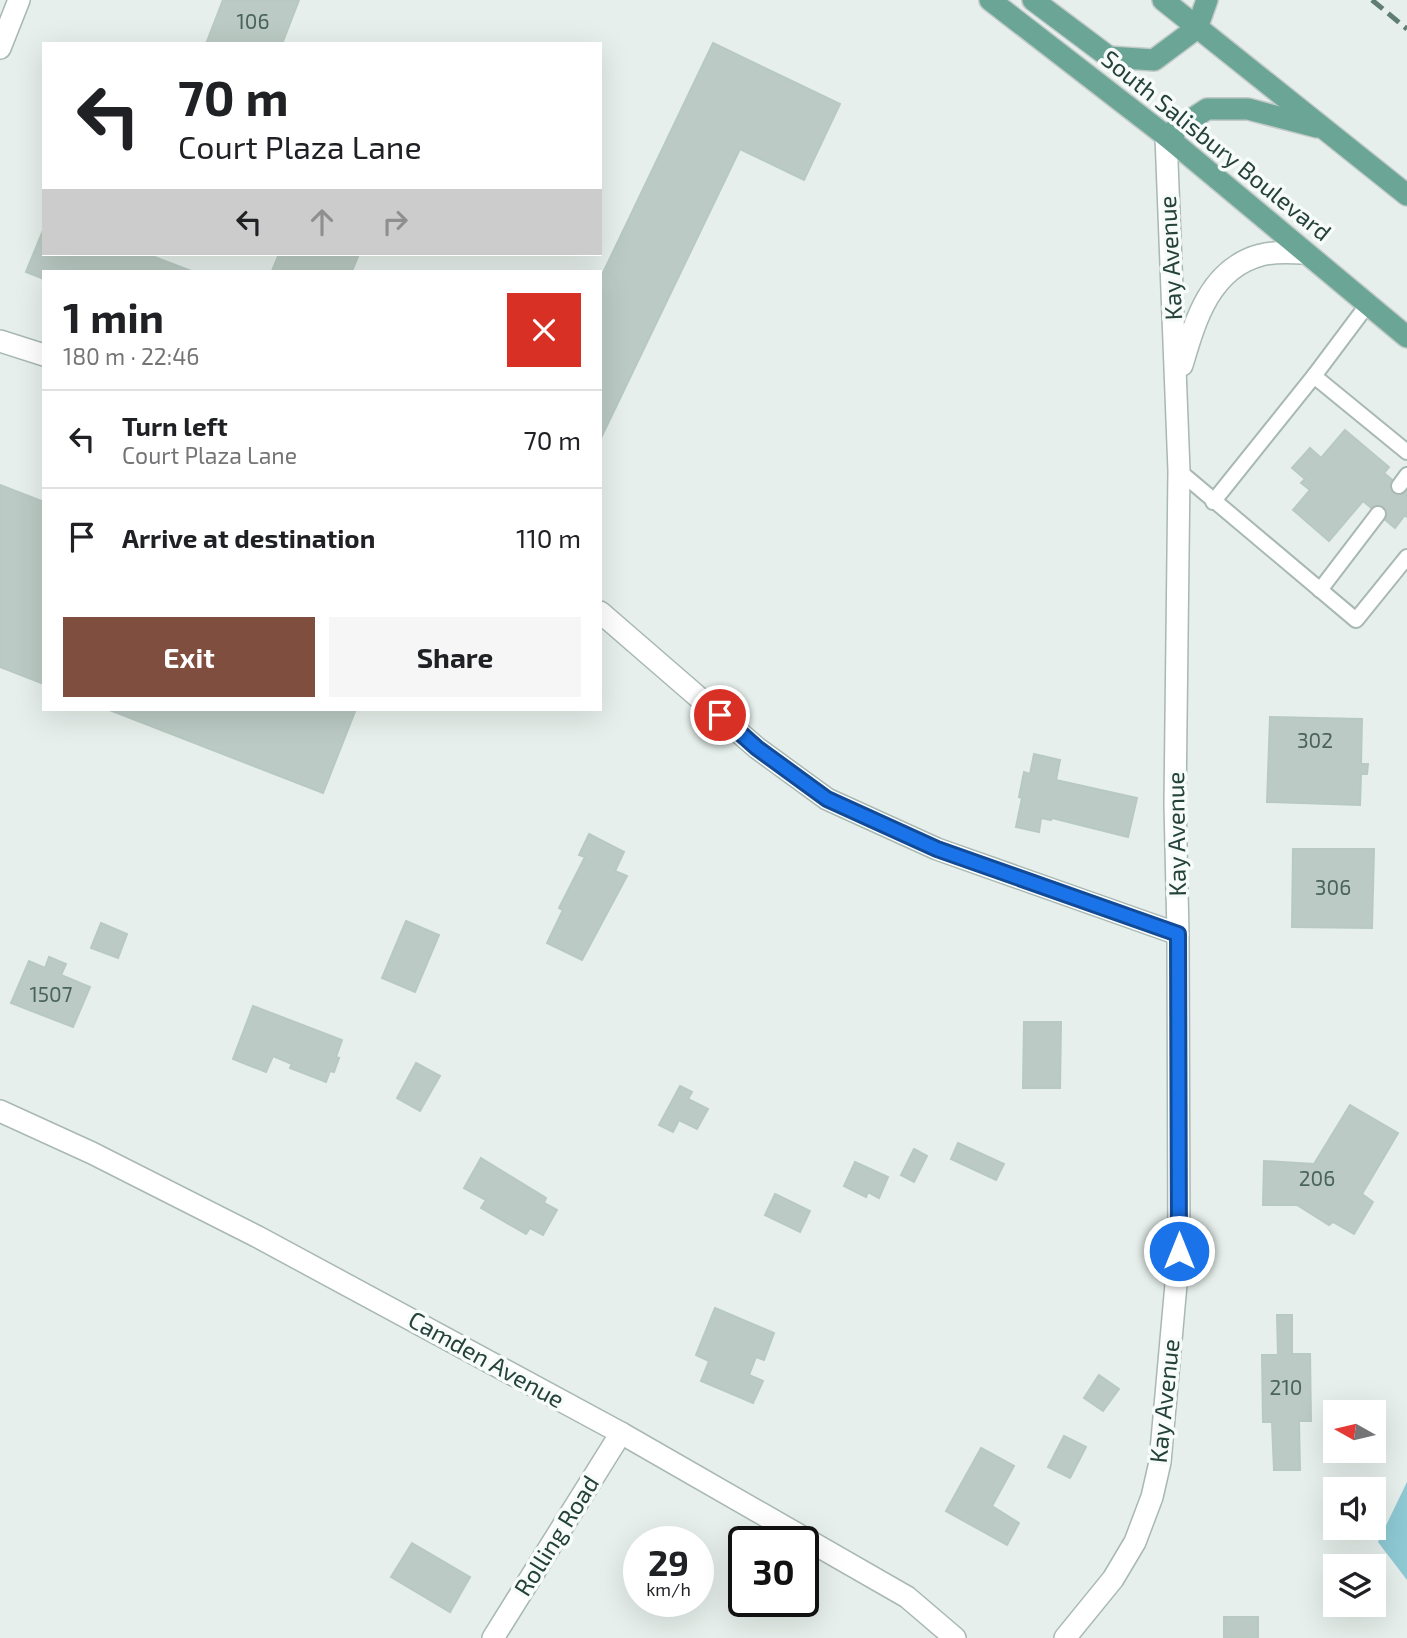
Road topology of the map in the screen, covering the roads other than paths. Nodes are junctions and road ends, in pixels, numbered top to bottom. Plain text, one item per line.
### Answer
1 (19, 0) edge
2 (990, 0) edge
3 (1033, 0) edge
4 (1163, 0) edge
5 (1207, 0) edge
6 (1197, 28) junction
7 (0, 48) edge
8 (1326, 130) junction
9 (1166, 136) junction
10 (1407, 195) edge
11 (1306, 253) junction
12 (1368, 304) junction
13 (1407, 337) edge
14 (0, 341) edge
15 (42, 354) edge
16 (1314, 376) junction
17 (1177, 381) junction
18 (1407, 452) edge
19 (1179, 471) junction
20 (1213, 502) junction
21 (1378, 514) dead end
22 (1407, 556) edge
23 (1321, 590) junction
24 (602, 614) edge
25 (1178, 934) junction
26 (0, 1111) edge
27 (621, 1433) junction
28 (493, 1638) edge
29 (955, 1638) edge
30 (1065, 1638) edge

1 - 7 street
2 - 9 main road, South Salisbury Boulevard
3 - 6 main road
4 - 6 main road
5 - 6 main road
6 - 8 main road
8 - 9 main road
8 - 10 main road
9 - 11 main road, South Salisbury Boulevard
9 - 17 street, Kay Avenue
11 - 12 main road, South Salisbury Boulevard
11 - 17 street, Kay Avenue
12 - 13 main road, South Salisbury Boulevard
12 - 16 lane
14 - 15 street
16 - 18 lane
16 - 20 lane
17 - 19 street, Kay Avenue
19 - 20 lane
19 - 25 street, Kay Avenue
20 - 23 lane
21 - 23 lane
22 - 23 lane
24 - 25 street
25 - 30 street, Kay Avenue
26 - 27 street, Camden Avenue
27 - 28 street, Rolling Road
27 - 29 street, Camden Avenue

